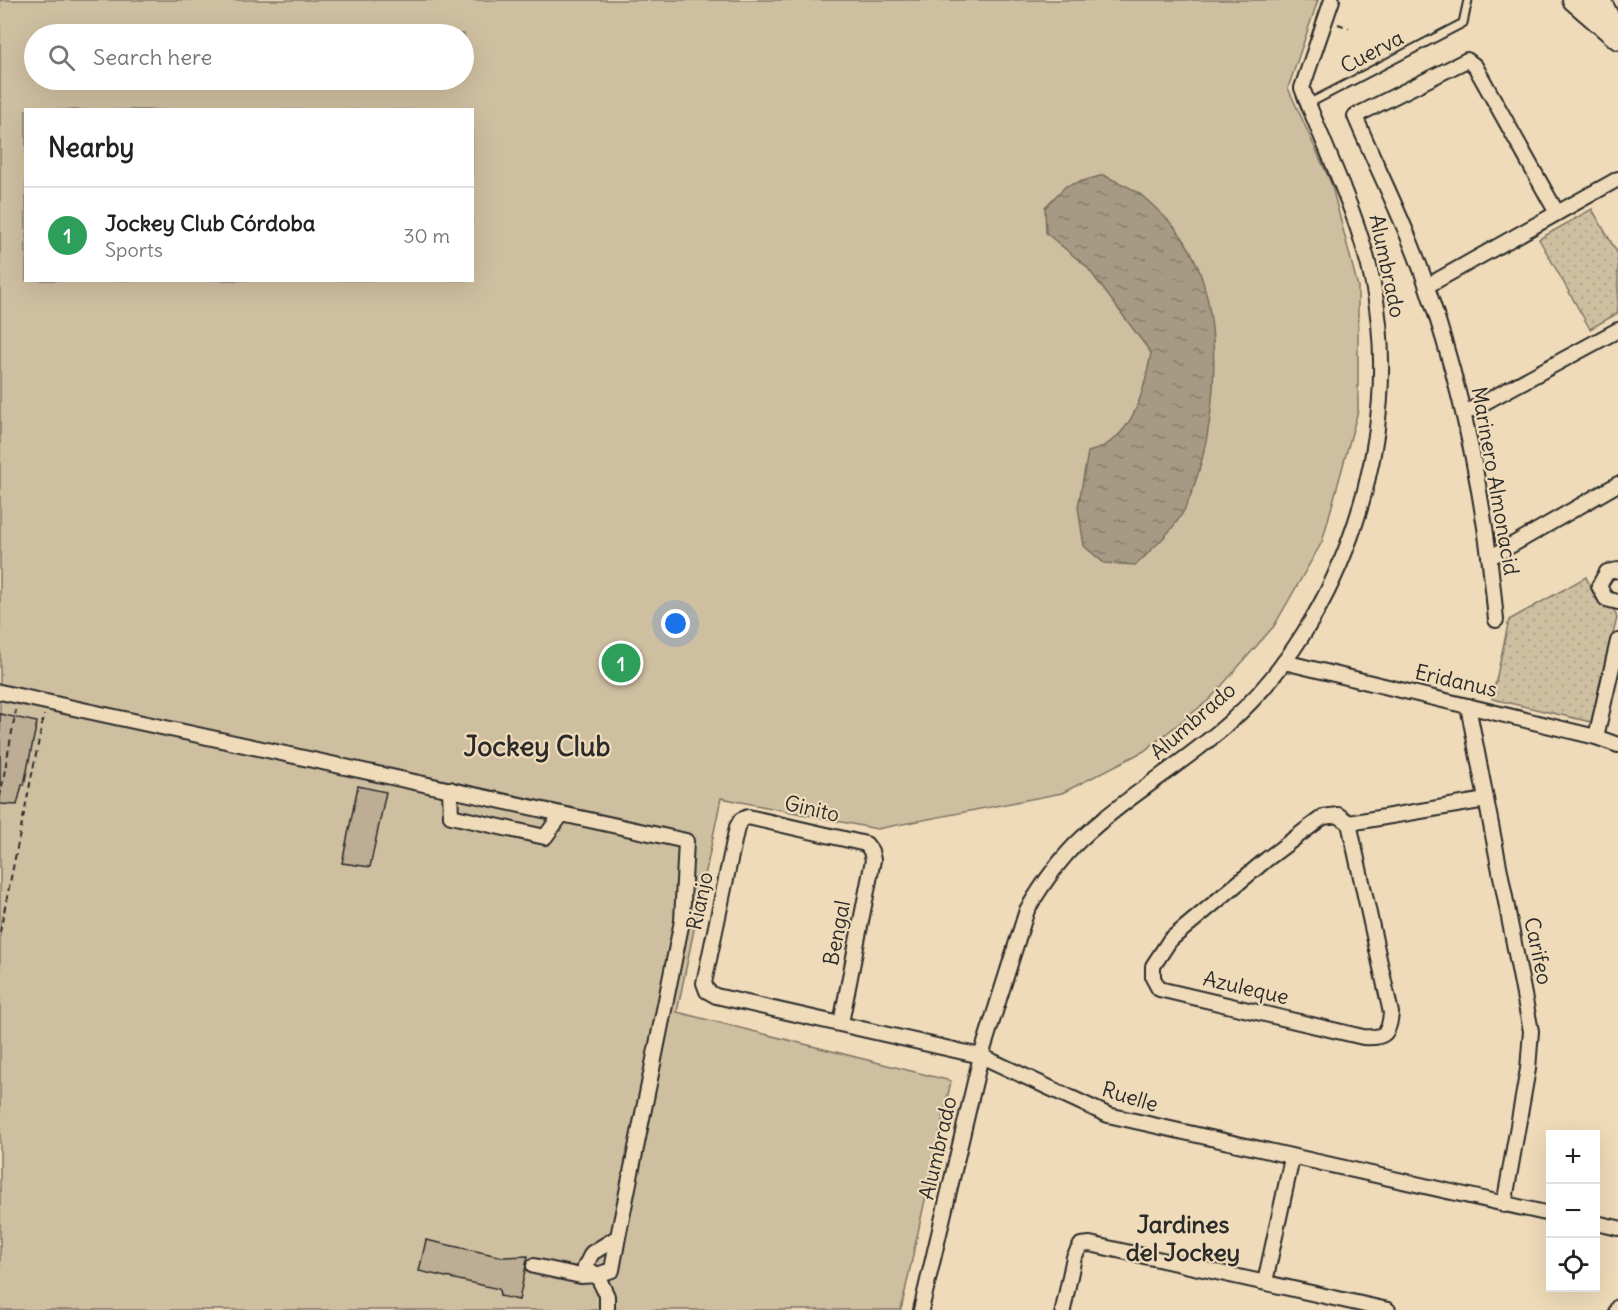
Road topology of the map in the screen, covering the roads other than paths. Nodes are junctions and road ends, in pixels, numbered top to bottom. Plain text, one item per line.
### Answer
1 (1332, 0) edge
2 (1468, 0) edge
3 (1573, 0) edge
4 (1600, 0) edge
5 (1618, 38) edge
6 (1308, 104) junction
7 (1618, 179) edge
8 (1557, 213) junction
9 (1427, 286) junction
10 (1618, 330) edge
11 (1465, 414) junction
12 (1618, 484) edge
13 (1491, 557) junction
14 (1618, 570) edge
15 (1618, 602) edge
16 (1496, 620) dead end
17 (1618, 641) edge
18 (1284, 662) junction
19 (0, 692) edge
20 (1468, 705) junction
21 (1596, 737) junction
22 (1618, 745) edge
23 (450, 789) junction
24 (1486, 800) junction
25 (562, 814) junction
26 (741, 820) joint
27 (1349, 823) junction
28 (871, 850) joint
29 (707, 991) joint
30 (841, 1023) junction
31 (981, 1056) junction
32 (1292, 1158) junction
33 (1504, 1205) junction
34 (1546, 1213) edge
35 (1600, 1224) edge
36 (1618, 1228) edge
37 (618, 1238) junction
38 (534, 1266) dead end
39 (597, 1275) junction
40 (1265, 1282) junction
41 (607, 1310) edge
42 (921, 1310) edge
43 (1063, 1310) edge
44 (1388, 1310) edge

1 - 6 street, Alumbrado
2 - 6 lane, Cuerva
3 - 5 main road
4 - 5 main road
6 - 18 street, Alumbrado
7 - 8 street
8 - 9 street
8 - 9 street, Marinero Almonacid
9 - 11 street, Marinero Almonacid
10 - 11 street
11 - 13 street, Marinero Almonacid
12 - 13 street
13 - 16 street, Marinero Almonacid
14 - 15 street
17 - 21 street
18 - 20 street, Eridanus
18 - 31 street, Alumbrado
19 - 23 street
20 - 21 street, Eridanus
20 - 24 street, Carifeo
21 - 22 street, Eridanus
23 - 25 street
23 - 25 street
24 - 27 street, Azuleque
24 - 33 street, Carifeo
25 - 37 street
26 - 28 street, Ginito
26 - 29 street, Rianjo
27 - 27 street, Azuleque
28 - 30 street, Bengal
29 - 30 street, Ruelle
30 - 31 street, Ruelle
31 - 32 street, Ruelle
31 - 42 street, Alumbrado
32 - 33 street, Ruelle
32 - 40 street
33 - 34 street, Ruelle
35 - 36 street
37 - 39 street
37 - 39 street
38 - 39 street
39 - 41 street
40 - 43 street
40 - 44 street

